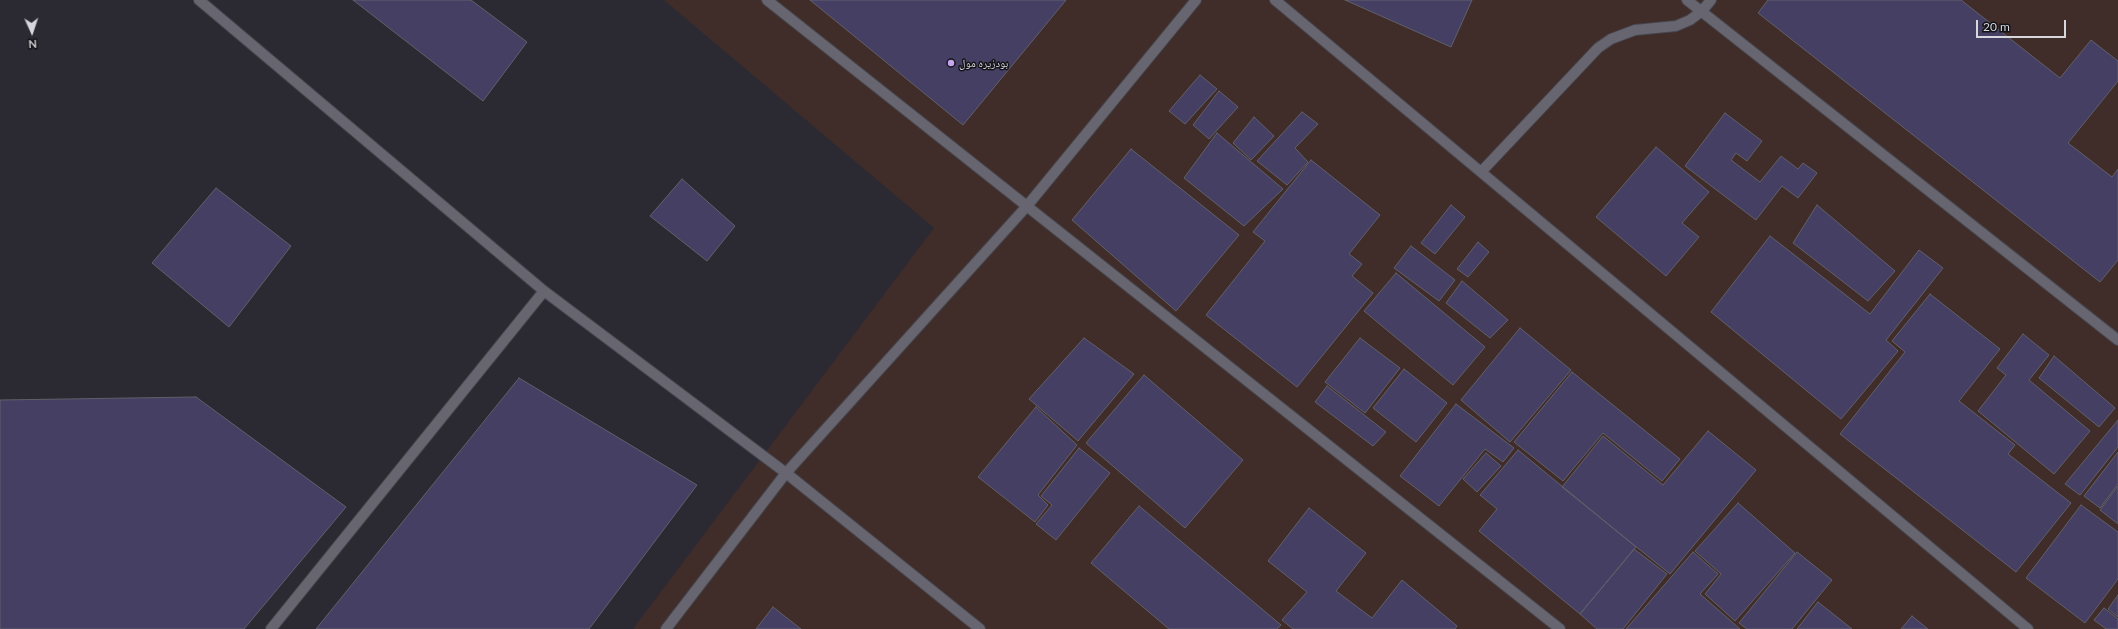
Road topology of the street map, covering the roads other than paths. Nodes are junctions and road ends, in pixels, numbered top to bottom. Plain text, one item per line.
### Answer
1 (199, 0) edge
2 (767, 0) edge
3 (1196, 0) edge
4 (1275, 0) edge
5 (1687, 0) edge
6 (1711, 0) edge
7 (1702, 11) junction
8 (1481, 172) junction
9 (1027, 206) junction
10 (544, 291) junction
11 (2118, 340) edge
12 (786, 473) junction
13 (271, 629) edge
14 (666, 629) edge
15 (980, 629) edge
16 (1560, 629) edge
17 (2028, 629) edge

1 - 10 lane
2 - 9 lane
3 - 9 lane
4 - 8 lane
5 - 7 lane
6 - 7 lane
7 - 8 lane
7 - 11 lane
8 - 17 lane
9 - 12 lane
9 - 16 lane
10 - 12 lane
10 - 13 lane
12 - 14 lane
12 - 15 lane

